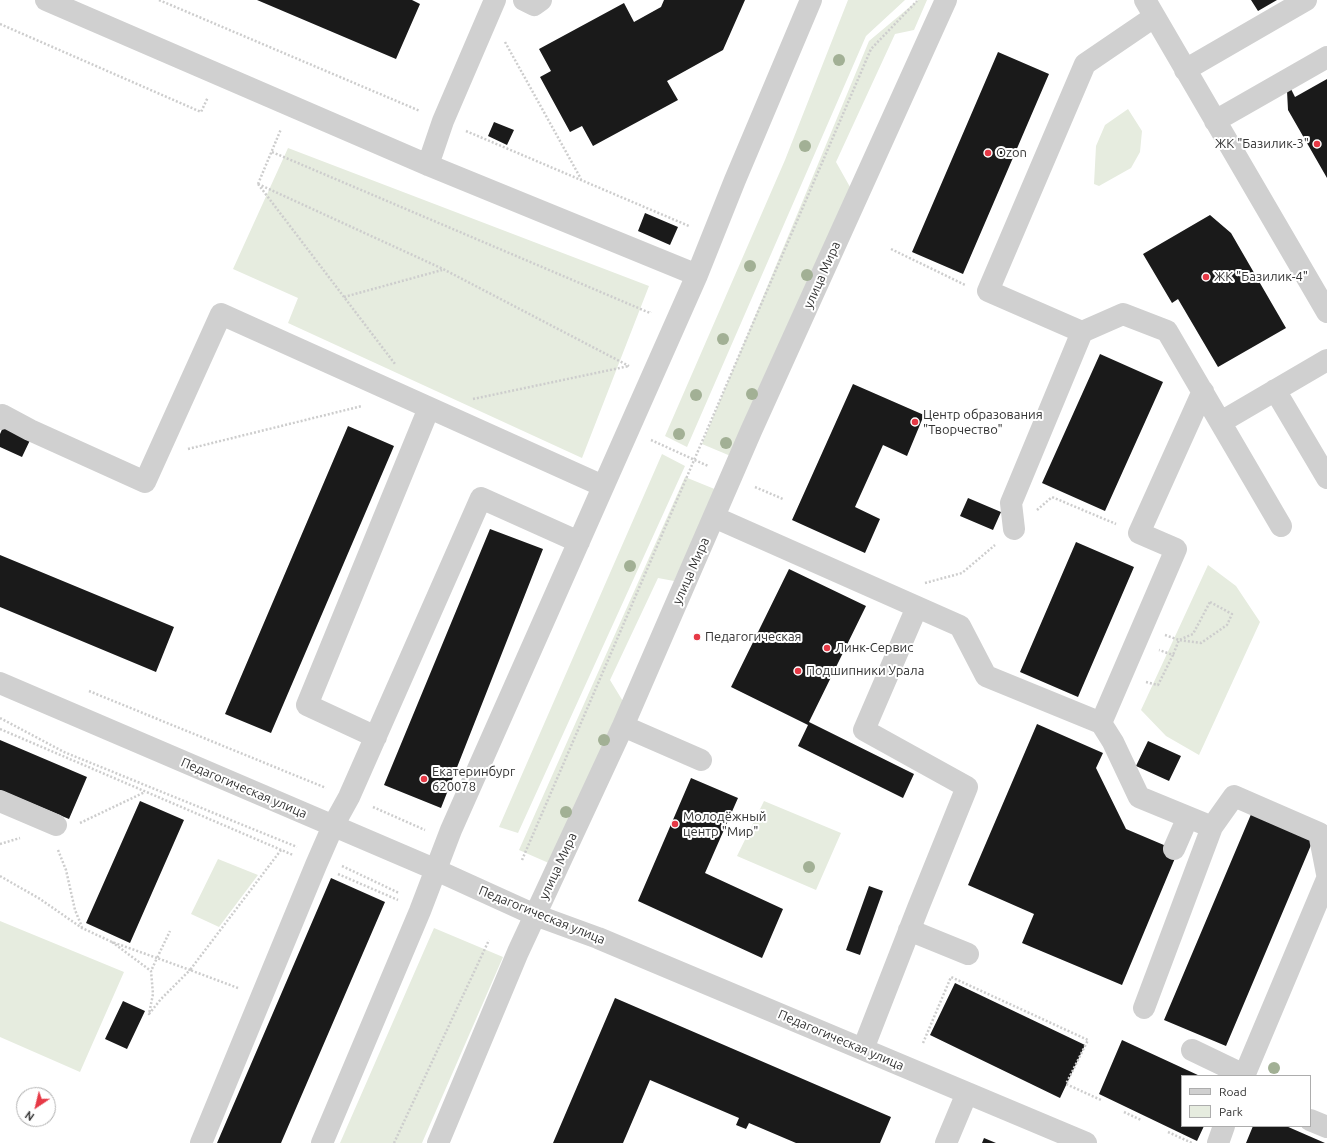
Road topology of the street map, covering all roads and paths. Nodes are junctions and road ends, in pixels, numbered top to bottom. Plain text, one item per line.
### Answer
1 (46, 0) edge
2 (524, 0) edge
3 (541, 0) edge
4 (811, 0) edge
5 (918, 0) edge
6 (946, 0) edge
7 (1306, 0) edge
8 (492, 7) edge
9 (1149, 8) edge
10 (0, 24) edge
11 (1327, 57) edge
12 (1185, 70) junction
13 (201, 112) dead end
14 (1215, 120) junction
15 (282, 127) dead end
16 (272, 152) junction
17 (428, 165) junction
18 (581, 180) dead end
19 (258, 184) junction
20 (891, 249) dead end
21 (443, 269) junction
22 (697, 276) junction
23 (988, 291) junction
24 (344, 297) junction
25 (1327, 312) edge
26 (650, 313) dead end
27 (1082, 332) junction
28 (1327, 360) edge
29 (396, 365) dead end
30 (1275, 390) junction
31 (1203, 391) junction
32 (468, 400) dead end
33 (365, 406) dead end
34 (429, 408) junction
35 (0, 419) edge
36 (1221, 422) junction
37 (628, 429) junction
38 (156, 457) junction
39 (695, 460) junction
40 (732, 477) junction
41 (1327, 478) edge
42 (603, 486) junction
43 (783, 500) dead end
44 (714, 517) junction
45 (1282, 526) dead end
46 (1014, 529) dead end
47 (579, 542) junction
48 (917, 607) junction
49 (1180, 640) joint
50 (0, 683) edge
51 (87, 691) dead end
52 (0, 718) edge
53 (1100, 723) junction
54 (623, 726) junction
55 (0, 729) edge
56 (376, 737) junction
57 (701, 760) dead end
58 (146, 791) junction
59 (349, 797) junction
60 (0, 802) edge
61 (1188, 817) junction
62 (56, 825) junction
63 (333, 826) junction
64 (1212, 827) junction
65 (430, 832) dead end
66 (0, 844) edge
67 (1174, 849) dead end
68 (281, 850) junction
69 (522, 860) dead end
70 (318, 861) junction
71 (1326, 868) edge
72 (435, 870) junction
73 (0, 876) edge
74 (403, 898) dead end
75 (400, 901) dead end
76 (535, 915) junction
77 (82, 928) junction
78 (910, 930) junction
79 (170, 932) dead end
80 (489, 940) dead end
81 (112, 942) junction
82 (968, 954) dead end
83 (157, 958) junction
84 (190, 970) junction
85 (151, 971) junction
86 (262, 997) junction
87 (1144, 1008) dead end
88 (923, 1043) dead end
89 (863, 1049) junction
90 (1192, 1050) dead end
91 (1244, 1075) edge
92 (967, 1093) junction
93 (1101, 1100) dead end
94 (1124, 1112) dead end
95 (1141, 1120) dead end
96 (1311, 1120) edge
97 (1327, 1127) edge
98 (1168, 1132) dead end
99 (201, 1143) edge
100 (322, 1143) edge
101 (394, 1143) edge
102 (438, 1143) edge
103 (946, 1143) edge
104 (1086, 1143) edge
105 (1192, 1143) edge

1 - 17 street
2 - 3 street
4 - 22 street
5 - 39 path
6 - 40 street, улица Мира
7 - 12 street
8 - 17 street
8 - 18 path
9 - 12 street
9 - 23 street
10 - 13 path
11 - 14 street
12 - 14 street
14 - 25 street
15 - 16 path
16 - 19 path
16 - 26 path
17 - 22 street
19 - 21 path
19 - 24 path
20 - 23 path
21 - 24 path
21 - 32 path
22 - 37 street
23 - 27 street
24 - 29 path
27 - 31 street
27 - 46 street
28 - 30 street
30 - 36 street
30 - 41 street
31 - 36 street
31 - 53 street
33 - 38 path
34 - 38 street
34 - 42 street
34 - 56 street
35 - 38 street
36 - 45 street
37 - 39 path
37 - 42 street
39 - 40 path
39 - 69 path
40 - 43 path
40 - 44 street, улица Мира
42 - 47 street
44 - 48 street
44 - 54 street, улица Мира
47 - 56 street
47 - 72 street
48 - 53 street
48 - 78 street
49 - 49 path
50 - 63 street, Педагогическая улица
51 - 59 path
52 - 70 path
53 - 61 street
54 - 57 street
54 - 76 street, улица Мира
55 - 58 path
56 - 59 street
58 - 62 path
58 - 68 path
59 - 63 street
59 - 65 path
60 - 62 street
61 - 64 street
61 - 67 street
62 - 66 path
62 - 77 path
63 - 70 street
63 - 72 street, Педагогическая улица
64 - 71 street
64 - 87 street
68 - 70 path
68 - 84 path
70 - 74 path
70 - 75 path
70 - 86 street
71 - 91 street
72 - 76 street, Педагогическая улица
72 - 100 street
73 - 77 path
76 - 89 street, Педагогическая улица
76 - 102 street, улица Мира
77 - 81 path
78 - 82 street
78 - 89 street
79 - 83 path
80 - 101 path
81 - 83 path
81 - 85 path
83 - 84 path
83 - 85 path
84 - 85 path
84 - 86 path
86 - 99 street
88 - 93 path
89 - 92 street, Педагогическая улица
90 - 91 street
92 - 103 street
92 - 104 street, Педагогическая улица
94 - 95 path
96 - 97 street
98 - 105 path

